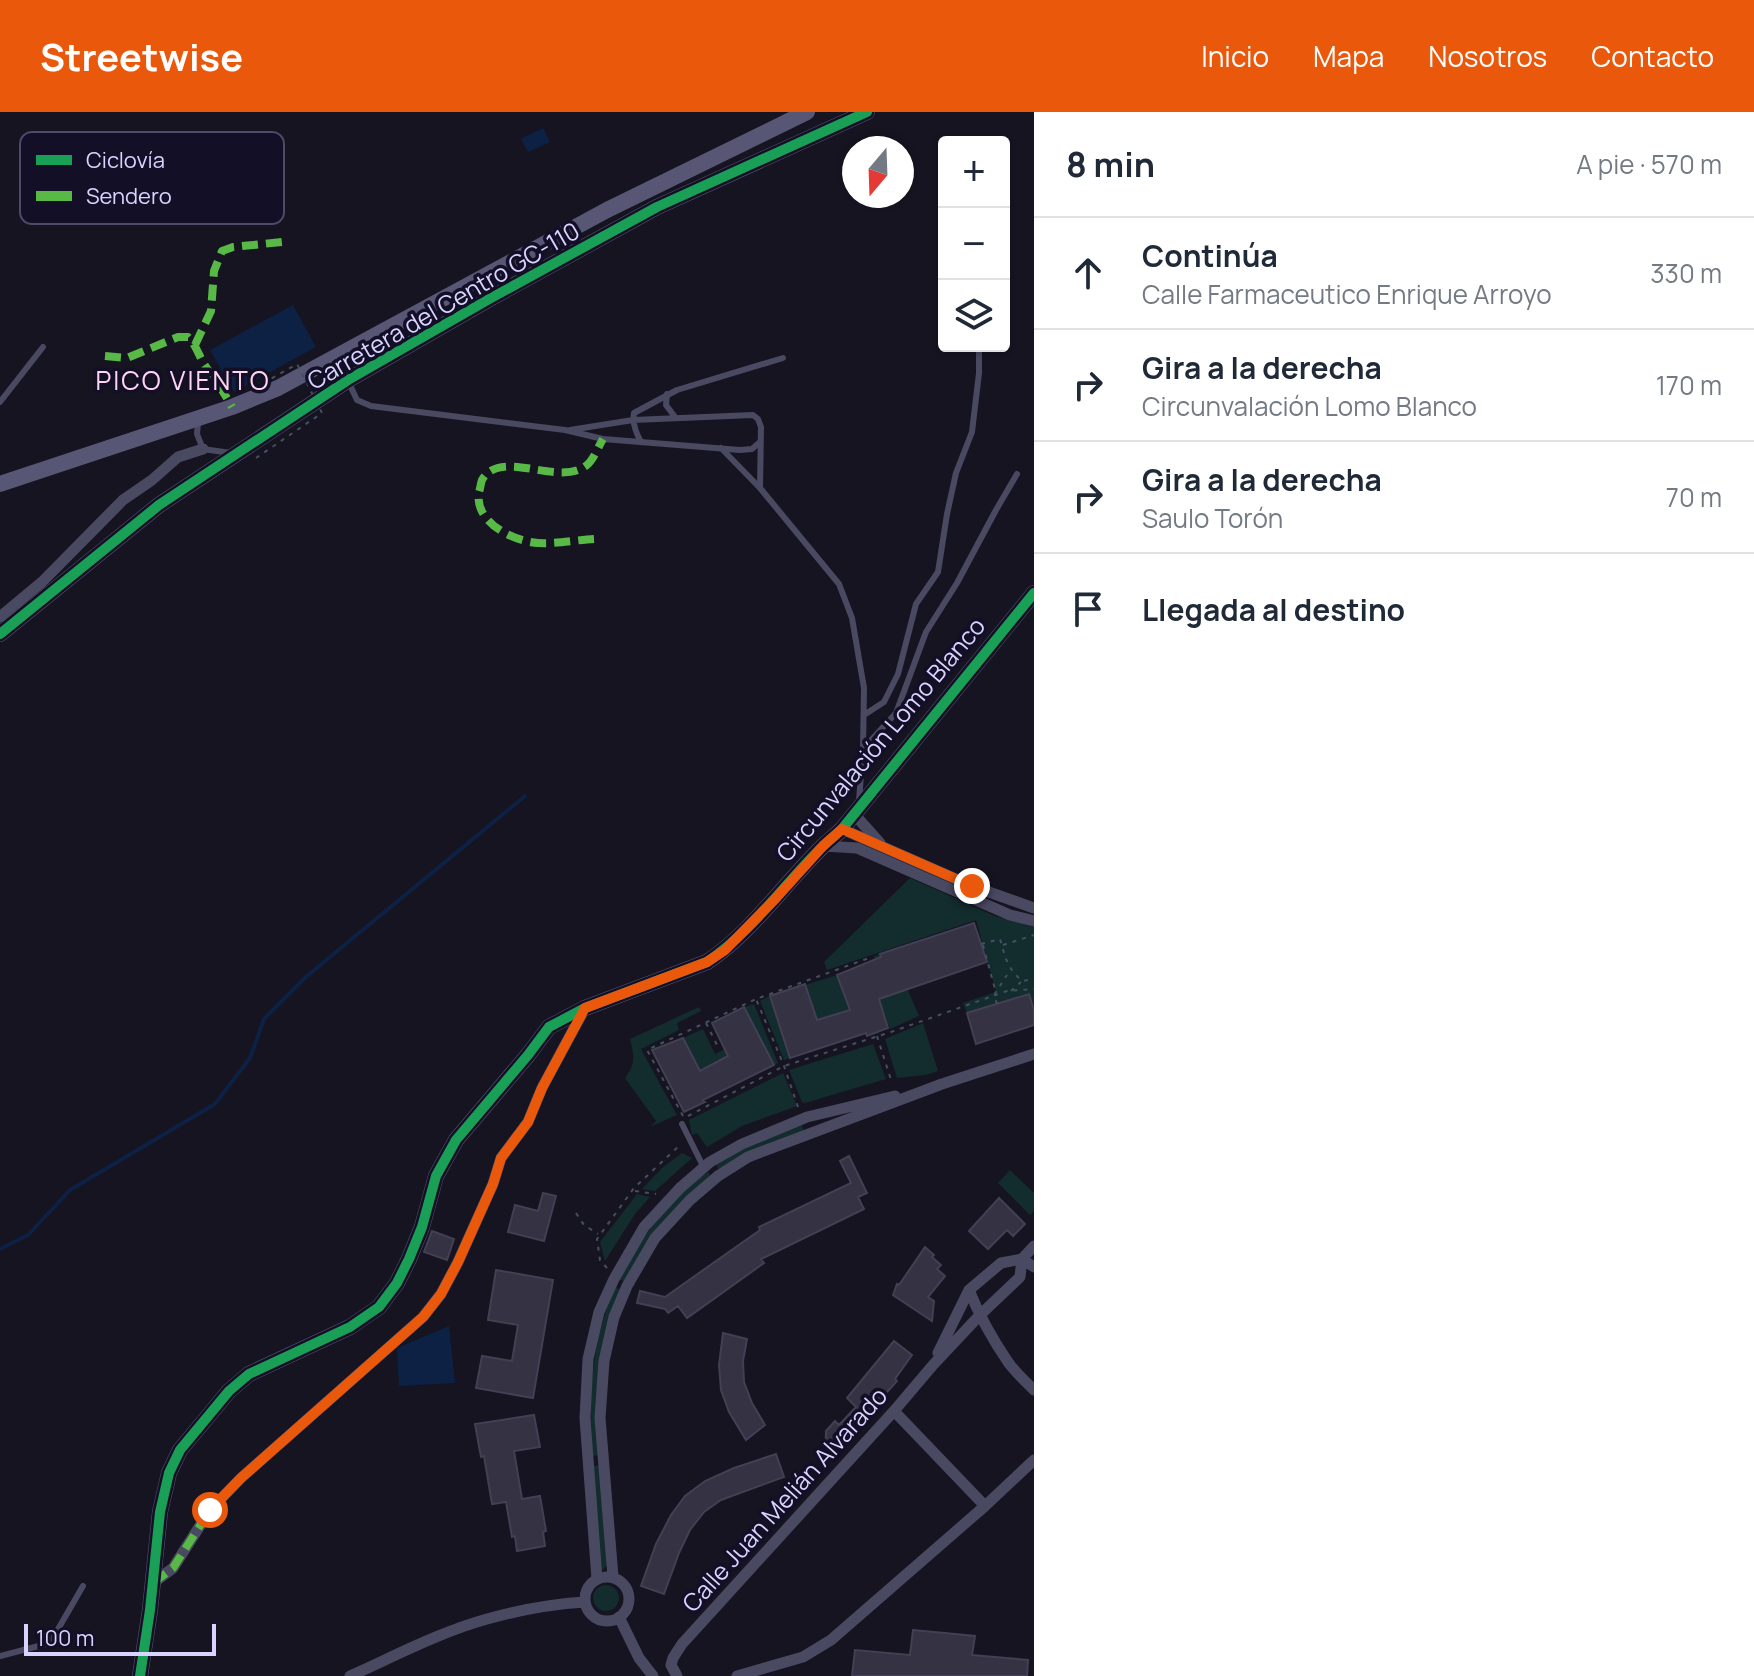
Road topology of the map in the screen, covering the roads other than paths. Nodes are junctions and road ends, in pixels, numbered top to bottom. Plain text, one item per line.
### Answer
1 (807, 112) edge
2 (863, 114) edge
3 (43, 347) dead end
4 (979, 352) edge
5 (783, 358) dead end
6 (348, 380) junction
7 (667, 394) junction
8 (0, 402) edge
9 (675, 417) junction
10 (198, 419) junction
11 (633, 420) junction
12 (565, 430) junction
13 (641, 442) junction
14 (760, 442) junction
15 (721, 448) junction
16 (203, 449) junction
17 (237, 454) junction
18 (1017, 474) dead end
19 (0, 484) edge
20 (760, 488) junction
21 (1034, 593) edge
22 (0, 617) edge
23 (0, 634) edge
24 (864, 715) junction
25 (863, 749) junction
26 (856, 811) junction
27 (842, 829) junction
28 (823, 846) junction
29 (883, 847) junction
30 (1034, 908) edge
31 (1034, 921) edge
32 (585, 1008) junction
33 (1034, 1054) edge
34 (942, 1084) junction
35 (683, 1127) road end
36 (704, 1168) junction
37 (1034, 1246) edge
38 (1022, 1259) junction
39 (1034, 1267) edge
40 (969, 1290) junction
41 (979, 1316) junction
42 (933, 1365) junction
43 (1034, 1390) edge
44 (894, 1411) junction
45 (1034, 1460) edge
46 (985, 1506) junction
47 (613, 1577) junction
48 (597, 1579) junction
49 (153, 1583) junction
50 (83, 1586) dead end
51 (585, 1602) junction
52 (619, 1617) junction
53 (0, 1656) edge
54 (674, 1671) edge
55 (651, 1675) edge
56 (140, 1676) edge
57 (350, 1676) edge
58 (737, 1676) edge

1 - 10 main road, Carretera del Centro GC-110
2 - 6 main road, Carretera del Centro GC-110
3 - 8 lane
4 - 24 lane
5 - 7 lane
6 - 12 lane
6 - 17 main road, Carretera del Centro GC-110
7 - 9 lane
7 - 11 lane
9 - 11 lane
9 - 14 lane
10 - 16 lane
10 - 19 main road, Carretera del Centro GC-110
11 - 12 lane
11 - 13 lane
12 - 13 lane
13 - 15 lane
14 - 15 lane
14 - 20 lane
15 - 20 lane
16 - 17 lane
16 - 22 street
17 - 23 main road, Carretera del Centro GC-110
18 - 25 lane
20 - 24 lane
21 - 26 main road, Circunvalación Lomo Blanco
24 - 25 lane
25 - 26 lane
26 - 27 main road, Circunvalación Lomo Blanco
26 - 29 street
27 - 28 main road, Circunvalación Lomo Blanco
27 - 29 street
28 - 31 street
28 - 32 main road, Circunvalación Lomo Blanco
29 - 30 street
32 - 49 street
32 - 49 main road, Circunvalación Lomo Blanco
33 - 34 street
34 - 36 street
34 - 47 street
35 - 36 lane
36 - 48 street
37 - 38 street, Calle Juan Melián Alvarado
38 - 39 street
38 - 40 street, Calle Juan Melián Alvarado
38 - 41 street, Calle Juan Melián Alvarado
40 - 41 street
40 - 42 street, Calle Juan Melián Alvarado
41 - 42 street, Calle Juan Melián Alvarado
41 - 43 street
42 - 44 street, Calle Juan Melián Alvarado
44 - 46 street
44 - 54 street, Calle Juan Melián Alvarado
45 - 46 street
46 - 58 street
47 - 48 street
47 - 52 street
48 - 51 street
49 - 56 main road, Circunvalación Lomo Blanco
50 - 53 lane
51 - 52 street
51 - 57 street
52 - 55 street

